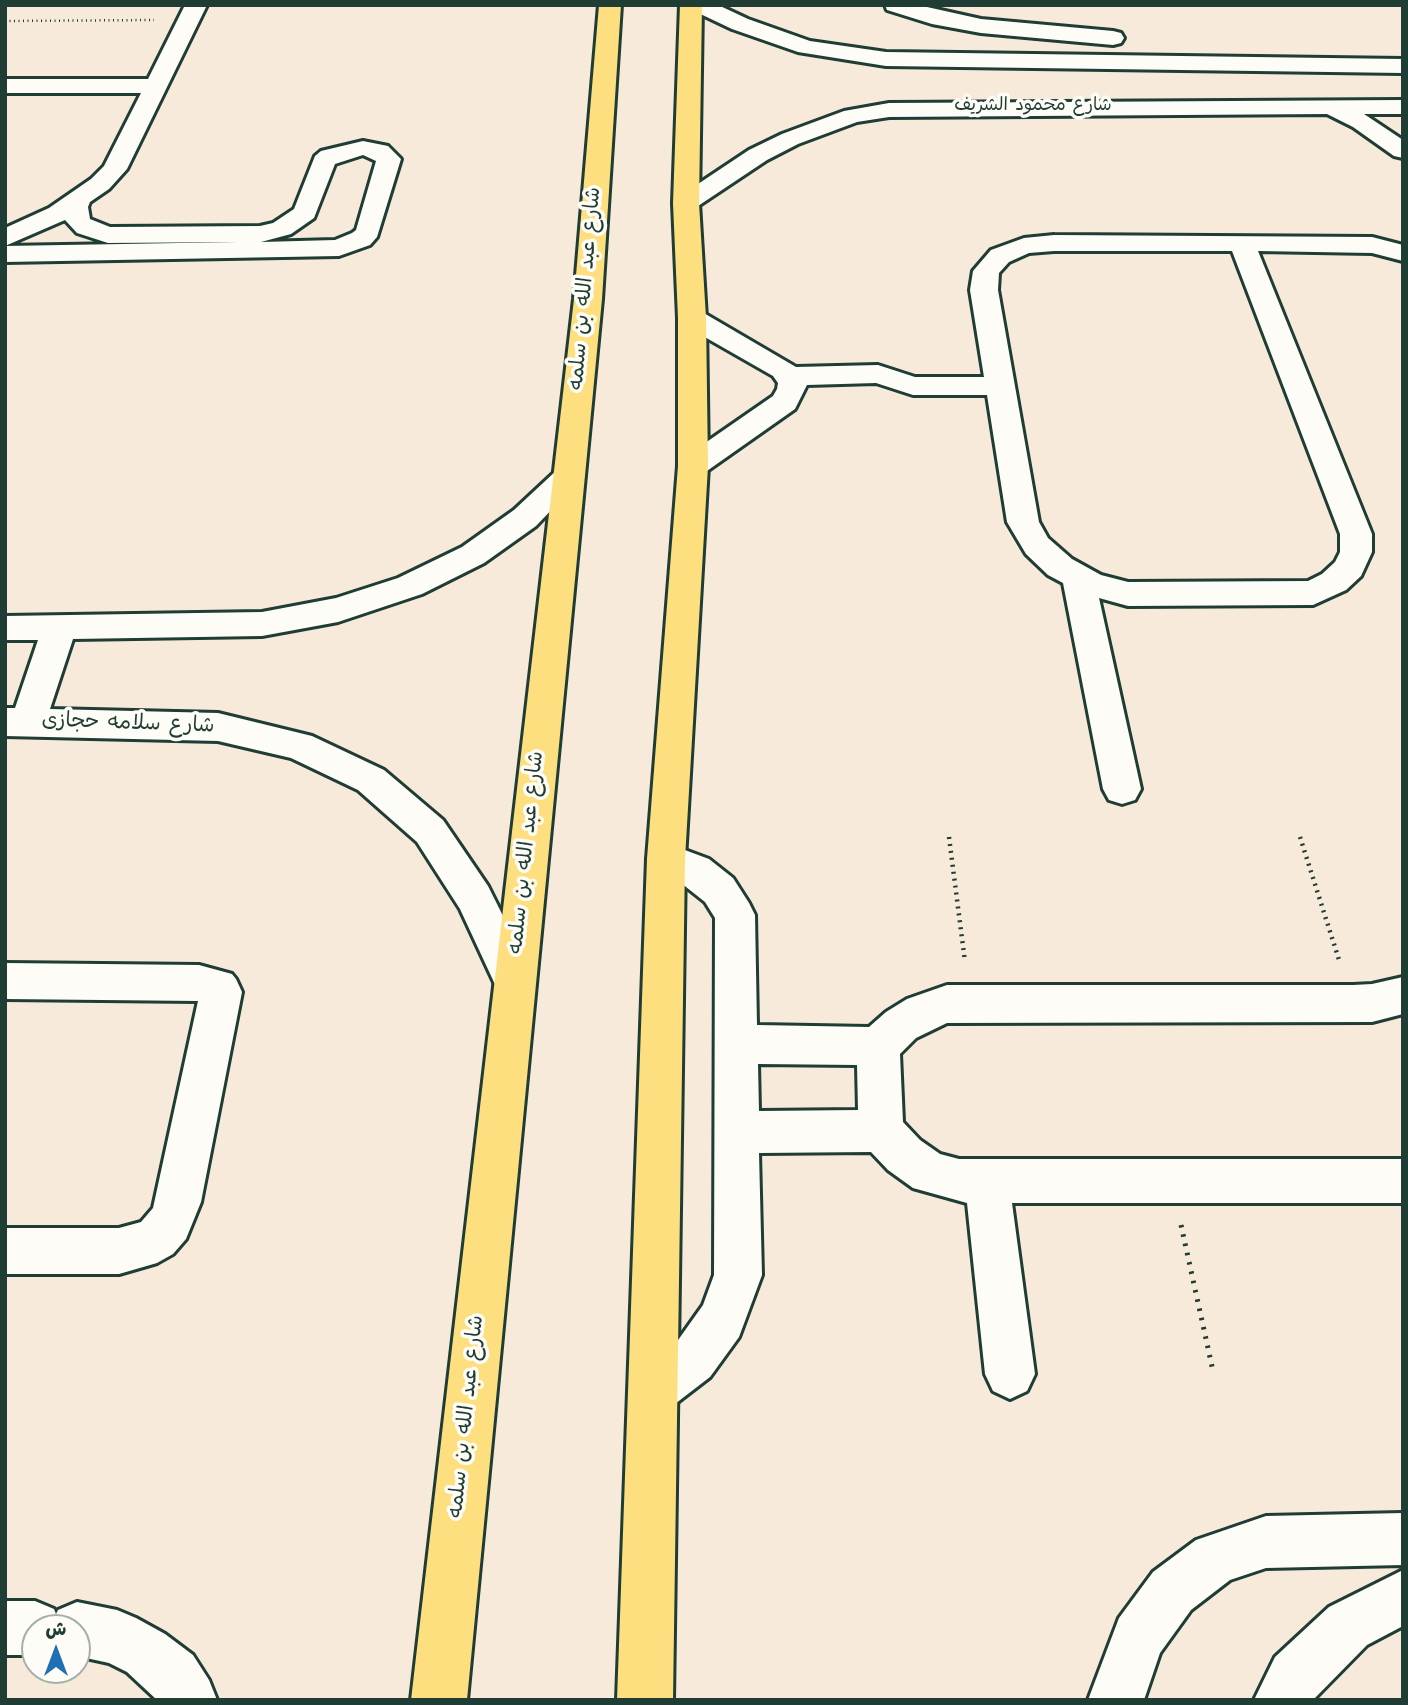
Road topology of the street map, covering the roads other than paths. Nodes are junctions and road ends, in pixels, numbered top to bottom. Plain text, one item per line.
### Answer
1 (610, 5) edge
2 (691, 5) edge
3 (700, 5) edge
4 (895, 5) edge
5 (193, 12) edge
6 (1137, 39) dead end
7 (1403, 66) edge
8 (5, 86) edge
9 (156, 86) junction
10 (1329, 107) junction
11 (1403, 107) edge
12 (1403, 151) edge
13 (80, 198) junction
14 (686, 203) junction
15 (5, 237) edge
16 (1403, 237) edge
17 (1242, 243) junction
18 (1372, 245) junction
19 (1403, 253) edge
20 (5, 254) edge
21 (692, 318) junction
22 (789, 386) junction
23 (999, 386) junction
24 (693, 466) junction
25 (568, 477) junction
26 (1078, 577) junction
27 (5, 628) edge
28 (59, 629) junction
29 (17, 722) edge
30 (1122, 789) dead end
31 (666, 859) junction
32 (514, 980) junction
33 (5, 981) edge
34 (1403, 995) edge
35 (736, 1044) junction
36 (878, 1046) junction
37 (881, 1131) junction
38 (736, 1132) junction
39 (987, 1181) junction
40 (1402, 1184) edge
41 (5, 1251) edge
42 (1010, 1374) dead end
43 (653, 1390) junction
44 (1403, 1539) edge
45 (1403, 1597) edge
46 (91, 1632) edge
47 (189, 1700) edge
48 (439, 1700) edge
49 (645, 1700) edge
50 (1116, 1700) edge
51 (1282, 1700) edge

1 - 25 main road, شارع عبد الله بن سلمه
2 - 14 main road
3 - 7 street
4 - 6 street
5 - 9 street
8 - 9 street
9 - 13 street
10 - 11 street, شارع محمود الشريف
10 - 12 street
10 - 14 street, شارع محمود الشريف
13 - 15 street
13 - 20 street
14 - 21 main road
16 - 18 street
17 - 18 street
17 - 23 street
17 - 26 street
18 - 19 street
21 - 22 street
21 - 24 main road
22 - 23 street
22 - 24 street
23 - 26 street
24 - 31 main road
25 - 28 street
25 - 32 main road, شارع عبد الله بن سلمه
26 - 30 street
27 - 28 street
28 - 29 street
29 - 32 street, شارع سلامه حجازى
31 - 35 street
31 - 43 main road
32 - 48 main road, شارع عبد الله بن سلمه
33 - 41 street
34 - 36 street
35 - 36 street
35 - 38 street
36 - 37 street
37 - 38 street
37 - 39 street
38 - 43 street
39 - 40 street
39 - 42 street
43 - 49 main road
44 - 50 street
45 - 51 street
46 - 47 street

